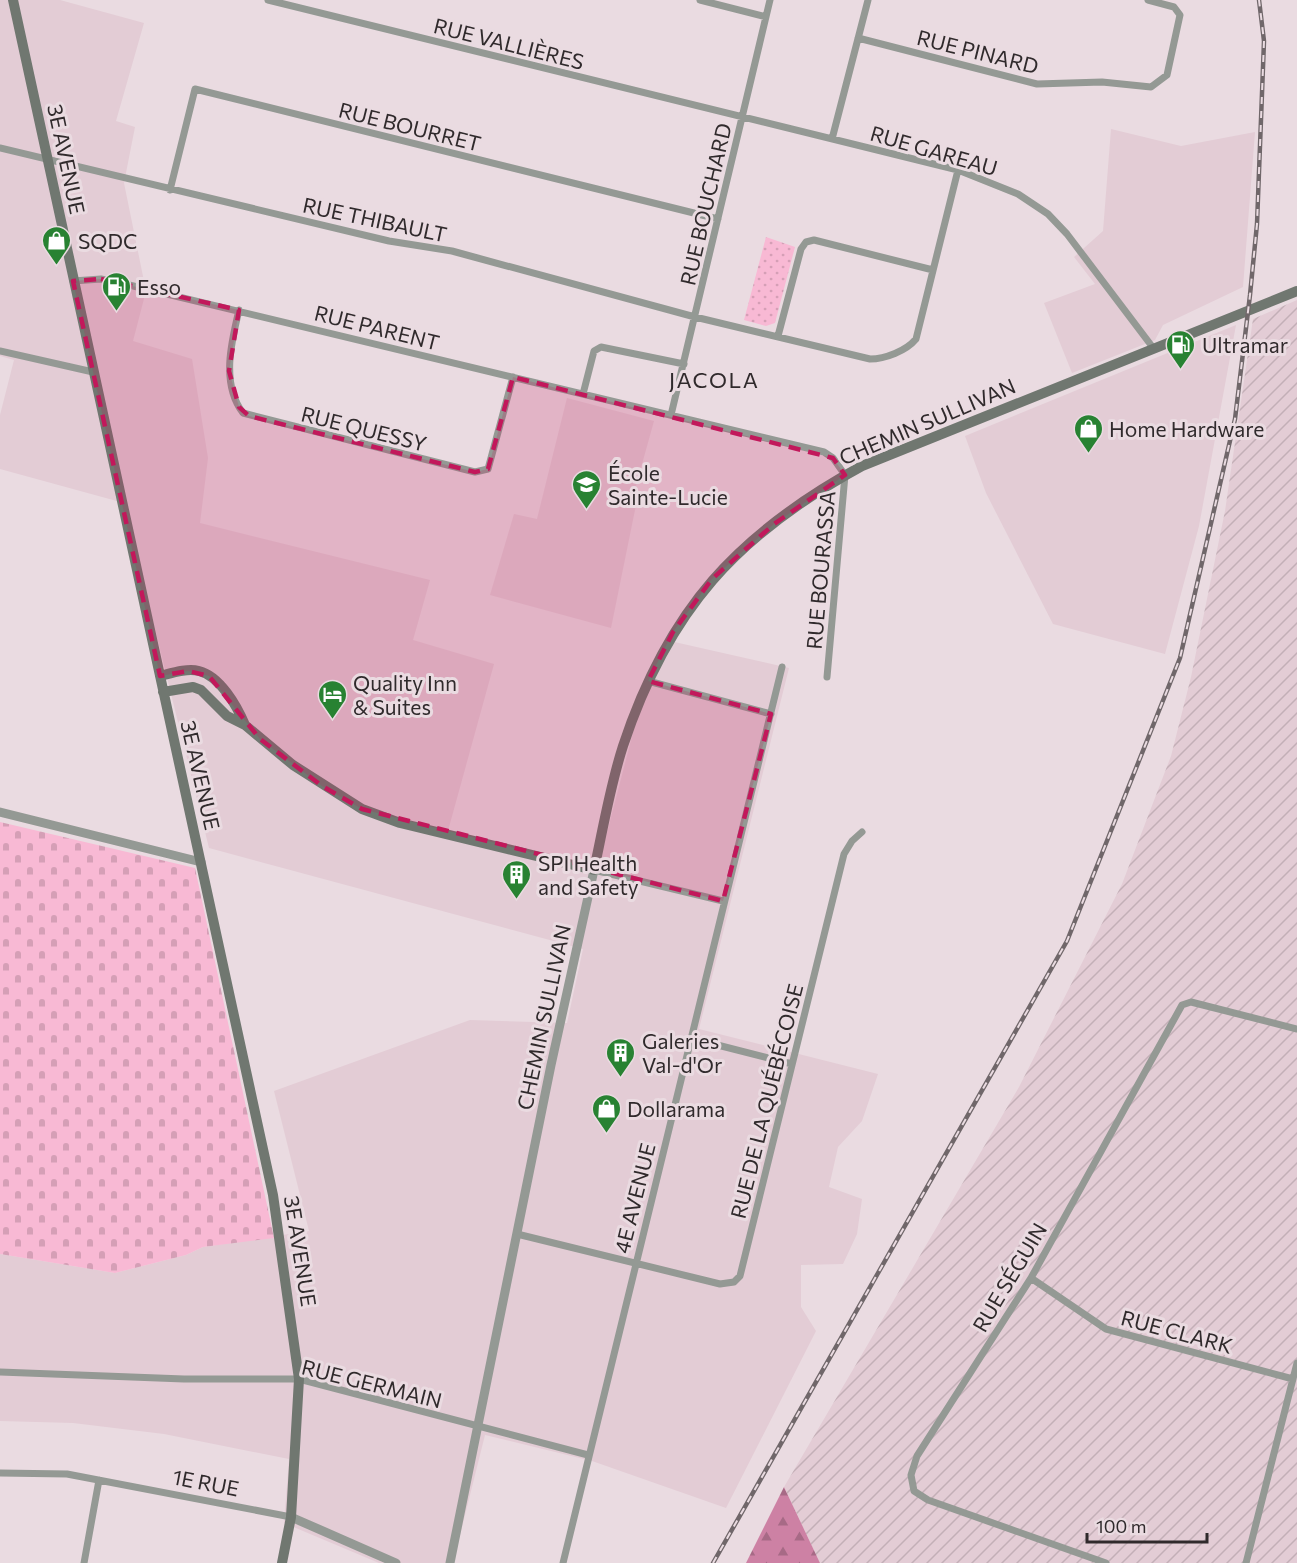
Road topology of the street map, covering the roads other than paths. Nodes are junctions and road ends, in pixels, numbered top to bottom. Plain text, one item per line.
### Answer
1 (13, 0) edge
2 (268, 0) edge
3 (700, 0) edge
4 (770, 0) edge
5 (868, 0) edge
6 (1148, 0) edge
7 (766, 16) junction
8 (858, 38) junction
9 (742, 117) junction
10 (832, 139) junction
11 (0, 148) edge
12 (47, 160) junction
13 (958, 170) junction
14 (170, 190) junction
15 (718, 219) junction
16 (933, 270) junction
17 (73, 281) junction
18 (1297, 291) edge
19 (239, 310) junction
20 (695, 316) junction
21 (778, 336) junction
22 (1154, 349) junction
23 (0, 351) edge
24 (684, 364) junction
25 (93, 372) junction
26 (513, 377) junction
27 (582, 394) junction
28 (671, 415) junction
29 (845, 476) junction
30 (782, 667) dead end
31 (160, 676) junction
32 (827, 677) dead end
33 (648, 681) junction
34 (163, 692) junction
35 (771, 714) junction
36 (245, 725) junction
37 (0, 812) edge
38 (862, 832) dead end
39 (201, 862) junction
40 (594, 870) junction
41 (723, 901) junction
42 (1297, 1029) edge
43 (690, 1038) junction
44 (792, 1064) junction
45 (517, 1234) junction
46 (634, 1263) junction
47 (1030, 1278) junction
48 (1297, 1363) edge
49 (0, 1372) edge
50 (300, 1379) junction
51 (1293, 1379) junction
52 (477, 1427) junction
53 (588, 1455) junction
54 (0, 1473) edge
55 (99, 1480) junction
56 (291, 1517) junction
57 (84, 1563) edge
58 (282, 1563) edge
59 (396, 1563) edge
60 (450, 1563) edge
61 (563, 1563) edge
62 (1106, 1563) edge
63 (1246, 1563) edge

1 - 12 main road, 3E AVENUE
2 - 9 street, RUE VALLIÈRES
3 - 7 street
4 - 7 street, RUE BOUCHARD
5 - 8 street
6 - 8 street, RUE PINARD
7 - 9 street, RUE BOUCHARD
8 - 10 street
9 - 10 street, RUE GAREAU
9 - 15 street, RUE BOUCHARD
10 - 13 street, RUE GAREAU
11 - 12 street, RUE THIBAULT
12 - 14 street, RUE THIBAULT
12 - 17 main road, 3E AVENUE
13 - 16 street, RUE THIBAULT
13 - 22 street, RUE GAREAU
14 - 15 street, RUE BOURRET
14 - 20 street, RUE THIBAULT
15 - 20 street, RUE BOUCHARD
16 - 21 street, RUE THIBAULT
16 - 21 street
17 - 19 street, RUE PARENT
17 - 25 main road, 3E AVENUE
18 - 22 main road, CHEMIN SULLIVAN
19 - 26 street, RUE PARENT
19 - 26 street, RUE QUESSY
20 - 21 street, RUE THIBAULT
20 - 24 street, RUE BOUCHARD
22 - 29 main road, CHEMIN SULLIVAN
23 - 25 street
24 - 27 street
24 - 28 street, RUE BOUCHARD
25 - 31 main road, 3E AVENUE
26 - 27 street, RUE PARENT
27 - 28 street, RUE PARENT
28 - 29 street, RUE BOURASSA
29 - 32 street, RUE BOURASSA
29 - 33 main road, CHEMIN SULLIVAN
30 - 35 street, 4E AVENUE
31 - 34 main road, 3E AVENUE
31 - 36 main road
33 - 35 street
33 - 40 main road, CHEMIN SULLIVAN
34 - 36 main road
34 - 39 main road, 3E AVENUE
35 - 41 street, 4E AVENUE
36 - 40 main road
37 - 39 street
38 - 44 street, RUE DE LA QUÉBÉCOISE
39 - 50 main road, 3E AVENUE
40 - 41 street
40 - 45 street, CHEMIN SULLIVAN
41 - 43 street, 4E AVENUE
42 - 47 street, RUE SÉGUIN
43 - 44 street
43 - 46 street, 4E AVENUE
44 - 46 street, RUE DE LA QUÉBÉCOISE
45 - 46 street
45 - 52 street, CHEMIN SULLIVAN
46 - 53 street, 4E AVENUE
47 - 51 street, RUE CLARK
47 - 62 street, RUE SÉGUIN
48 - 51 street
49 - 50 street, RUE GERMAIN
50 - 52 street, RUE GERMAIN
50 - 56 main road, 3E AVENUE
51 - 63 street
52 - 53 street, RUE GERMAIN
52 - 60 street, CHEMIN SULLIVAN
53 - 61 street, 4E AVENUE
54 - 55 street, 1E RUE
55 - 56 street, 1E RUE
55 - 57 street
56 - 58 main road, 3E AVENUE
56 - 59 street, 1E RUE

